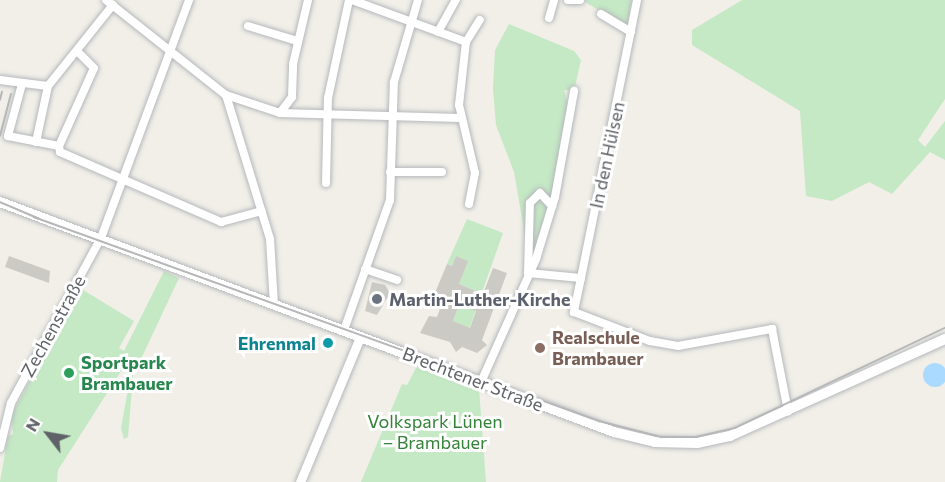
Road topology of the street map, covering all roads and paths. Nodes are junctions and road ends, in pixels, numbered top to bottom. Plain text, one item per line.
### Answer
1 (189, 0) edge
2 (308, 0) edge
3 (350, 0) edge
4 (418, 0) edge
5 (456, 0) edge
6 (554, 0) edge
7 (568, 0) edge
8 (580, 0) edge
9 (637, 0) edge
10 (363, 2) edge
11 (109, 3) edge
12 (601, 14) dead end
13 (549, 18) dead end
14 (480, 20) dead end
15 (408, 22) junction
16 (248, 26) dead end
17 (438, 32) junction
18 (632, 32) junction
19 (297, 41) junction
20 (466, 42) junction
21 (77, 51) junction
22 (170, 52) junction
23 (0, 80) edge
24 (22, 84) junction
25 (48, 86) junction
26 (574, 91) dead end
27 (226, 95) junction
28 (280, 113) junction
29 (328, 117) junction
30 (390, 118) junction
31 (460, 118) junction
32 (36, 142) junction
33 (60, 149) junction
34 (390, 172) junction
35 (442, 172) dead end
36 (123, 179) junction
37 (326, 183) dead end
38 (0, 202) edge
39 (469, 204) dead end
40 (552, 206) junction
41 (262, 211) junction
42 (100, 239) junction
43 (365, 269) junction
44 (528, 273) junction
45 (581, 278) junction
46 (397, 280) dead end
47 (273, 304) junction
48 (344, 330) junction
49 (360, 337) junction
50 (945, 339) edge
51 (481, 382) junction
52 (788, 411) junction
53 (0, 448) edge
54 (300, 482) edge

1 - 22 street, Zechenstraße
2 - 19 street
3 - 10 street
3 - 29 street
4 - 15 street
5 - 17 street
6 - 13 street
7 - 8 street
9 - 18 street, In den Hülsen
10 - 15 street
11 - 21 street
11 - 22 street
12 - 18 street
14 - 20 street
15 - 17 street
15 - 30 street
16 - 19 street
17 - 20 street
18 - 45 street, In den Hülsen
19 - 28 street
20 - 31 street
21 - 25 street
21 - 33 street
22 - 27 street
22 - 36 street, Zechenstraße
23 - 24 street
24 - 25 street
24 - 32 street
25 - 32 street
26 - 40 street
27 - 28 street
27 - 41 street
28 - 29 street
29 - 30 street
29 - 37 street
30 - 31 street
30 - 34 street
31 - 39 street
32 - 33 street
33 - 36 street
34 - 35 street
34 - 43 street
36 - 41 street
36 - 42 street, Zechenstraße
38 - 42 main road, Brechtener Straße
40 - 44 street
40 - 44 street
41 - 47 street
42 - 47 main road, Brechtener Straße
42 - 53 street, Zechenstraße
43 - 46 street
43 - 48 street
44 - 45 street
44 - 51 street
45 - 52 street, In den Hülsen
47 - 48 main road, Brechtener Straße
48 - 49 main road, Brechtener Straße
49 - 51 main road, Brechtener Straße
49 - 54 street
50 - 52 main road, Brechtener Straße
51 - 52 main road, Brechtener Straße

